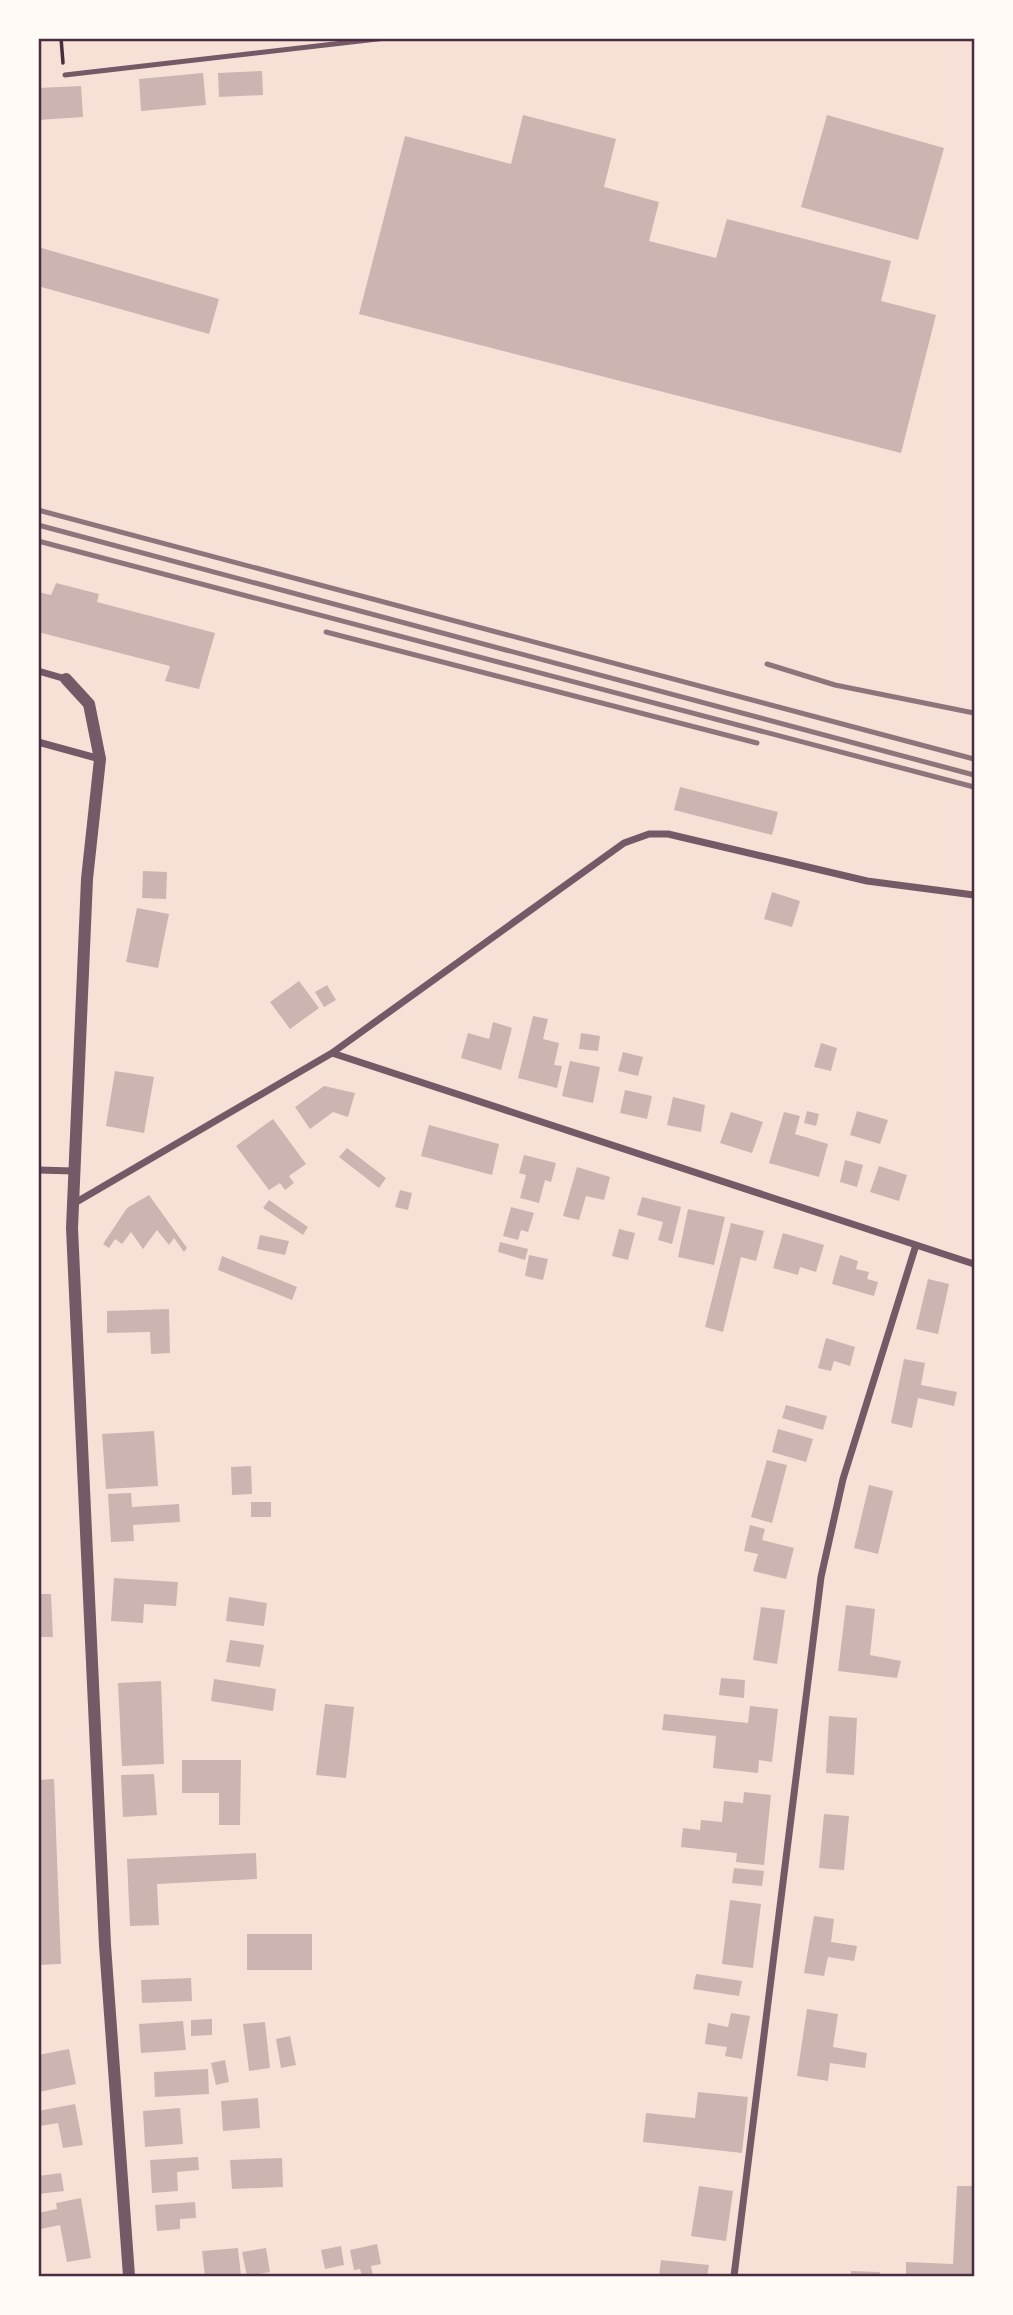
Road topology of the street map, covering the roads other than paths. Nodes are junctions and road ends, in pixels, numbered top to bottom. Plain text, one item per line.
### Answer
1 (386, 38) edge
2 (65, 75) road end
3 (38, 671) edge
4 (66, 679) joint
5 (38, 742) edge
6 (100, 759) junction
7 (975, 895) edge
8 (332, 1053) junction
9 (38, 1170) edge
10 (74, 1171) junction
11 (73, 1205) junction
12 (916, 1245) junction
13 (975, 1264) edge
14 (129, 2277) edge
15 (734, 2277) edge

1 - 2 lane
3 - 4 street
4 - 6 street
5 - 6 street
6 - 10 street
7 - 8 street
8 - 11 street
8 - 12 street
9 - 10 street
10 - 11 street
11 - 14 street
12 - 13 street
12 - 15 street

